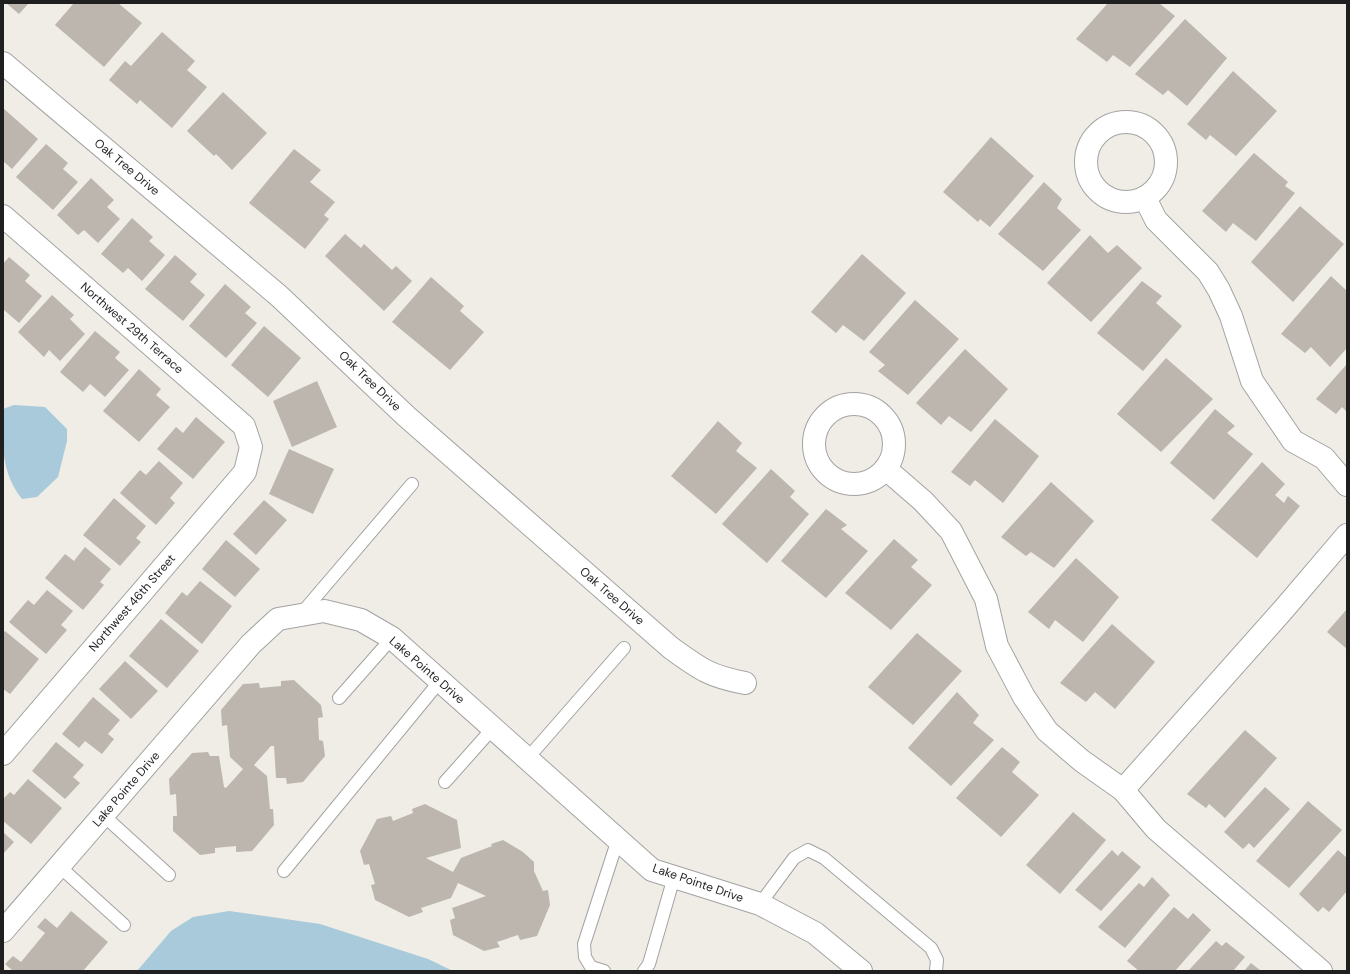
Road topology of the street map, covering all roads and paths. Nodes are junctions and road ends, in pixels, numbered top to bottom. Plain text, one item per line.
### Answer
1 (3, 63) edge
2 (1144, 198) dead end
3 (3, 216) edge
4 (251, 447) joint
5 (886, 469) dead end
6 (412, 484) dead end
7 (1347, 485) edge
8 (1347, 535) edge
9 (300, 615) junction
10 (392, 638) junction
11 (624, 648) dead end
12 (440, 681) junction
13 (745, 683) dead end
14 (339, 698) dead end
15 (493, 728) junction
16 (3, 754) edge
17 (527, 759) junction
18 (444, 782) dead end
19 (1123, 790) junction
20 (103, 815) junction
21 (618, 839) junction
22 (59, 866) junction
23 (284, 871) dead end
24 (169, 875) dead end
25 (674, 877) junction
26 (760, 904) junction
27 (124, 925) dead end
28 (3, 931) edge
29 (604, 971) edge
30 (644, 971) edge
31 (861, 971) edge
32 (936, 971) edge
33 (1321, 971) edge

1 - 13 street, Oak Tree Drive
2 - 7 street
3 - 4 street, Northwest 29th Terrace
4 - 16 street, Northwest 46th Street
5 - 19 street
6 - 9 lane
8 - 19 street
9 - 10 street, Lake Pointe Drive
9 - 20 street, Lake Pointe Drive
10 - 12 street, Lake Pointe Drive
10 - 14 lane
11 - 17 lane
12 - 15 street, Lake Pointe Drive
12 - 23 lane
15 - 17 street, Lake Pointe Drive
15 - 18 lane
17 - 21 street, Lake Pointe Drive
19 - 33 street
20 - 22 street, Lake Pointe Drive
20 - 24 lane
21 - 25 street, Lake Pointe Drive
21 - 29 lane
22 - 27 lane
22 - 28 street, Lake Pointe Drive
25 - 26 street, Lake Pointe Drive
25 - 30 lane
26 - 31 street, Lake Pointe Drive
26 - 32 lane

